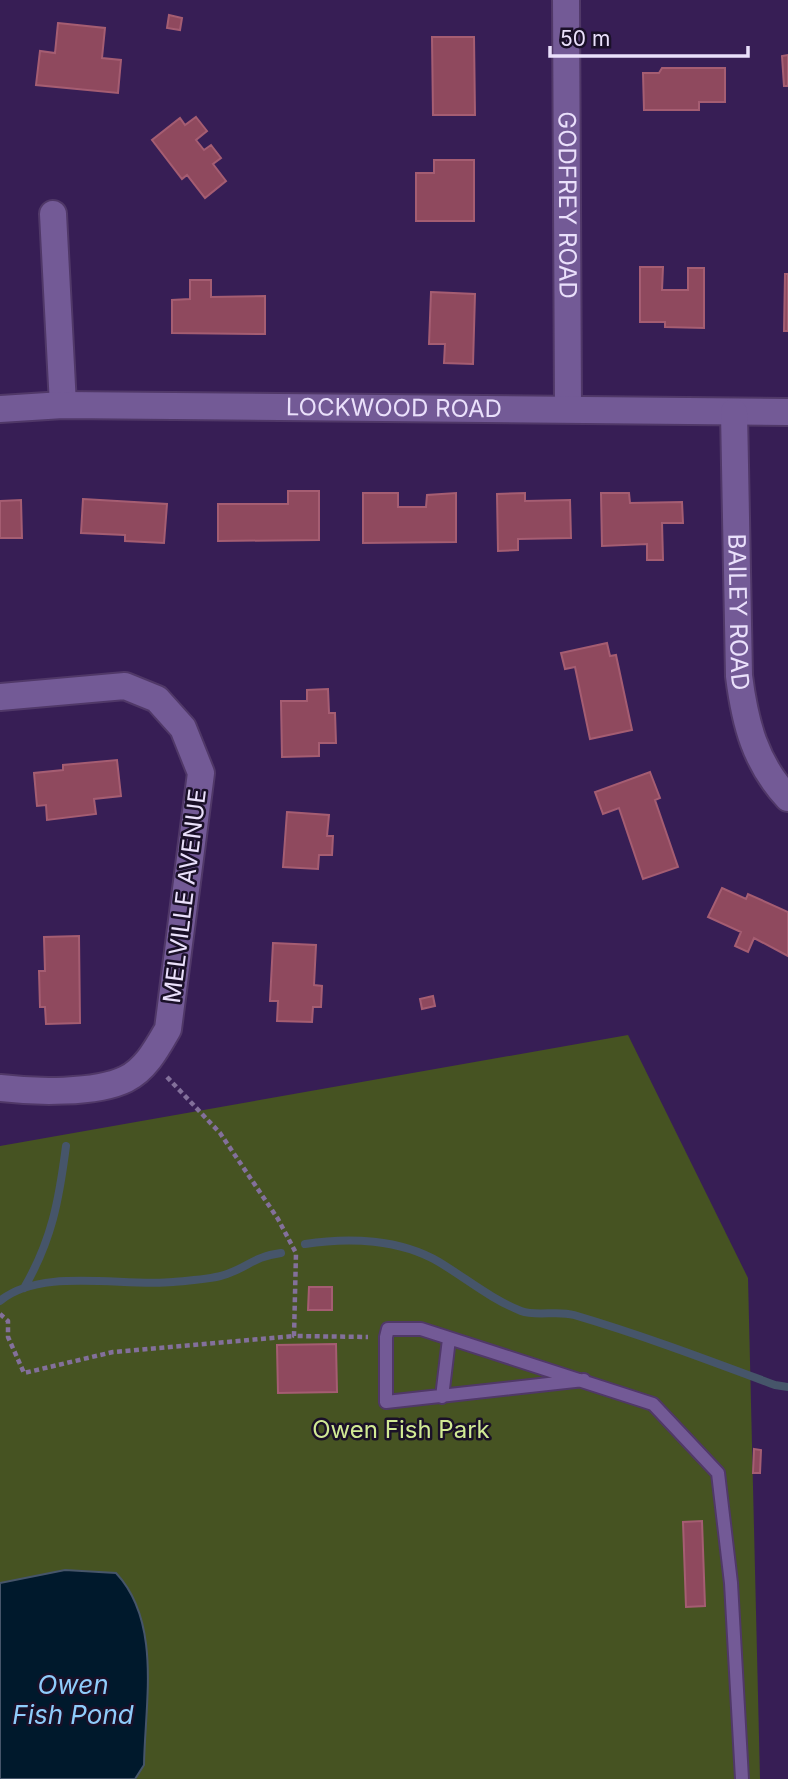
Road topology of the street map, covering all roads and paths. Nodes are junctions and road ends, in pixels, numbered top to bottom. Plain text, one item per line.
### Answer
1 (566, 0) edge
2 (53, 214) dead end
3 (62, 405) junction
4 (568, 408) junction
5 (0, 409) edge
6 (734, 412) junction
7 (788, 412) edge
8 (0, 697) edge
9 (788, 798) edge
10 (150, 1060) junction
11 (0, 1088) edge
12 (0, 1314) edge
13 (294, 1336) junction
14 (386, 1337) junction
15 (449, 1339) junction
16 (584, 1380) junction
17 (442, 1397) junction
18 (741, 1779) edge

1 - 4 street, GODFREY ROAD
2 - 3 street
3 - 4 street, LOCKWOOD ROAD
3 - 5 street, LOCKWOOD ROAD
4 - 6 street, LOCKWOOD ROAD
6 - 7 street, LOCKWOOD ROAD
6 - 9 street, BAILEY ROAD
8 - 10 street, MELVILLE AVENUE
10 - 11 street, MELVILLE AVENUE
10 - 13 path
12 - 13 path
13 - 14 path
14 - 15 lane
14 - 17 lane
15 - 16 lane
15 - 17 lane
16 - 17 lane
16 - 18 lane

